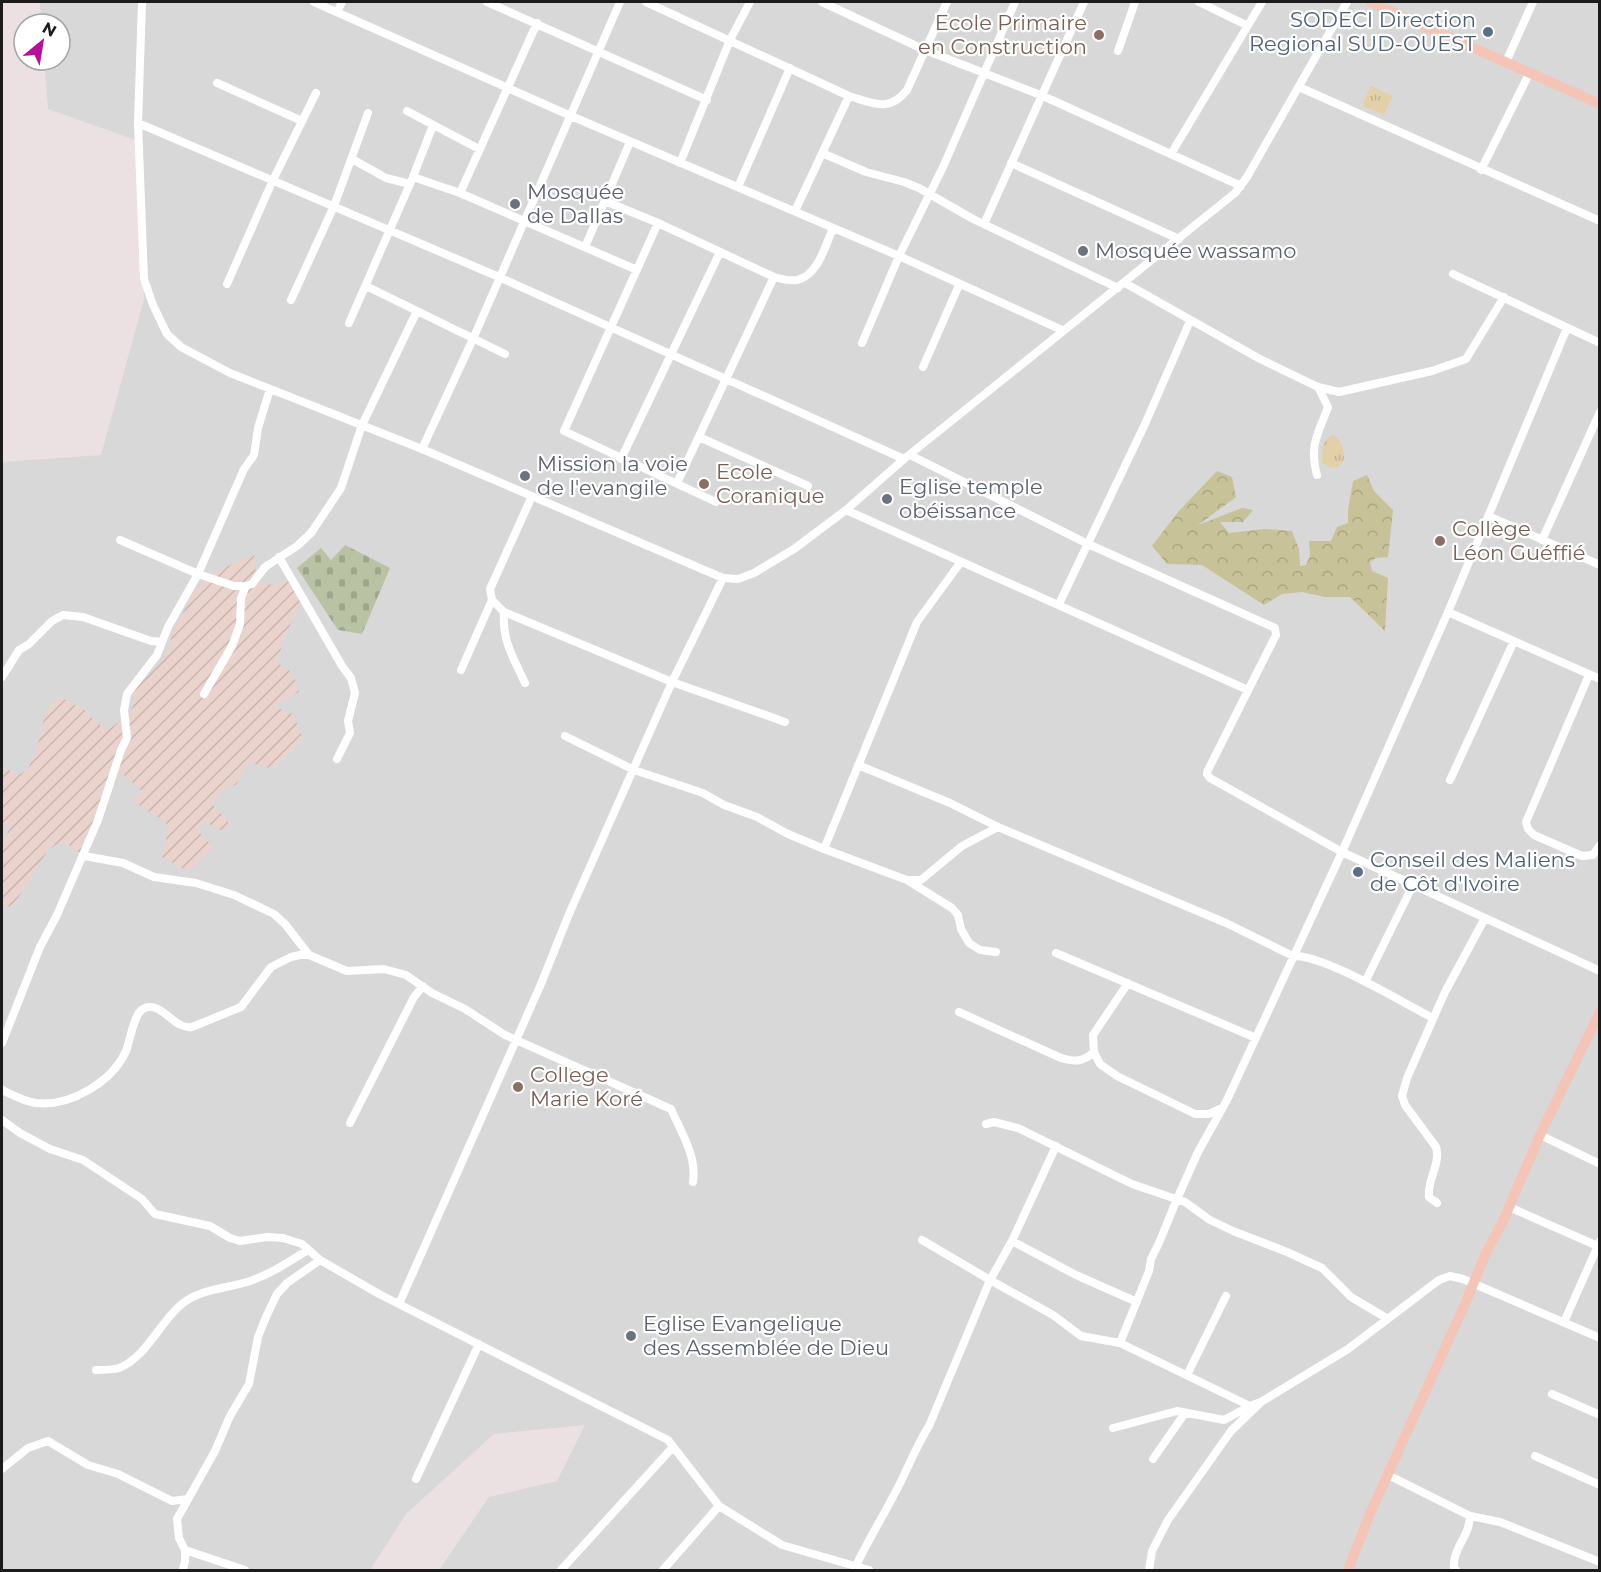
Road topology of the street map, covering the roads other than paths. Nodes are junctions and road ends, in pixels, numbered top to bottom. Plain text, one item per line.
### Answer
1 (142, 2) edge
2 (314, 2) edge
3 (342, 2) edge
4 (487, 2) edge
5 (620, 2) edge
6 (646, 2) edge
7 (750, 2) edge
8 (822, 2) edge
9 (947, 2) edge
10 (1015, 2) edge
11 (1084, 2) edge
12 (1135, 2) edge
13 (1199, 2) edge
14 (1262, 2) edge
15 (1347, 2) edge
16 (1370, 2) edge
17 (1533, 2) edge
18 (338, 10) junction
19 (537, 23) junction
20 (1246, 25) junction
21 (730, 40) junction
22 (925, 50) junction
23 (1118, 51) dead end
24 (599, 53) junction
25 (1506, 62) junction
26 (790, 68) junction
27 (984, 72) junction
28 (1530, 72) junction
29 (217, 83) dead end
30 (508, 87) junction
31 (1299, 87) junction
32 (316, 93) dead end
33 (849, 96) junction
34 (1042, 96) junction
35 (707, 100) junction
36 (1599, 104) edge
37 (407, 111) dead end
38 (368, 113) dead end
39 (571, 116) junction
40 (302, 121) junction
41 (138, 123) junction
42 (433, 125) junction
43 (630, 141) junction
44 (479, 149) junction
45 (822, 153) junction
46 (1171, 154) junction
47 (351, 159) junction
48 (680, 163) junction
49 (1011, 163) junction
50 (1481, 170) junction
51 (273, 180) junction
52 (412, 181) junction
53 (1241, 186) junction
54 (738, 187) junction
55 (460, 193) junction
56 (930, 195) junction
57 (605, 201) junction
58 (334, 206) junction
59 (795, 211) junction
60 (524, 221) junction
61 (1599, 221) edge
62 (658, 223) junction
63 (984, 224) junction
64 (834, 228) junction
65 (390, 230) junction
66 (1179, 239) junction
67 (585, 247) junction
68 (720, 252) junction
69 (899, 256) junction
70 (637, 270) junction
71 (1453, 274) dead end
72 (499, 277) junction
73 (774, 278) junction
74 (227, 284) dead end
75 (959, 285) junction
76 (1122, 285) junction
77 (366, 286) junction
78 (1504, 297) junction
79 (291, 300) dead end
80 (417, 311) junction
81 (1191, 321) junction
82 (349, 323) dead end
83 (610, 328) junction
84 (1567, 328) junction
85 (1062, 330) junction
86 (473, 339) junction
87 (862, 343) dead end
88 (1599, 343) edge
89 (505, 354) dead end
90 (670, 355) junction
91 (923, 367) dead end
92 (726, 380) junction
93 (1317, 387) junction
94 (270, 389) junction
95 (1599, 412) edge
96 (362, 424) junction
97 (699, 437) junction
98 (422, 449) junction
99 (907, 457) junction
100 (621, 459) junction
101 (1317, 475) dead end
102 (677, 483) junction
103 (808, 486) dead end
104 (532, 496) junction
105 (716, 502) dead end
106 (846, 510) junction
107 (1488, 516) junction
108 (120, 540) dead end
109 (1542, 540) junction
110 (1088, 544) junction
111 (279, 557) junction
112 (960, 563) junction
113 (1599, 565) edge
114 (198, 574) junction
115 (723, 578) junction
116 (246, 586) junction
117 (492, 600) junction
118 (1059, 604) junction
119 (504, 612) junction
120 (1448, 612) junction
121 (1514, 641) junction
122 (162, 642) junction
123 (461, 670) dead end
124 (1589, 675) junction
125 (2, 678) edge
126 (1599, 679) edge
127 (672, 682) junction
128 (525, 683) dead end
129 (1248, 690) junction
130 (204, 694) dead end
131 (785, 722) dead end
132 (565, 736) dead end
133 (337, 759) dead end
134 (858, 765) junction
135 (634, 771) junction
136 (1450, 780) dead end
137 (998, 827) junction
138 (1599, 845) edge
139 (824, 849) junction
140 (1342, 852) junction
141 (84, 856) junction
142 (907, 880) junction
143 (1413, 885) junction
144 (1485, 918) junction
145 (996, 952) dead end
146 (1056, 953) dead end
147 (309, 955) junction
148 (1293, 956) junction
149 (1599, 971) edge
150 (1365, 982) junction
151 (1128, 983) junction
152 (423, 986) junction
153 (959, 1012) dead end
154 (1599, 1012) edge
155 (1433, 1018) junction
156 (1256, 1038) junction
157 (516, 1039) junction
158 (2, 1043) edge
159 (1094, 1052) junction
160 (2, 1090) edge
161 (1223, 1107) junction
162 (2, 1120) edge
163 (350, 1123) dead end
164 (986, 1124) dead end
165 (1540, 1135) junction
166 (1056, 1146) junction
167 (1599, 1164) edge
168 (693, 1182) dead end
169 (1177, 1199) junction
170 (1437, 1203) dead end
171 (1509, 1207) junction
172 (922, 1240) dead end
173 (1012, 1241) junction
174 (1599, 1245) edge
175 (308, 1250) junction
176 (320, 1260) junction
177 (990, 1280) junction
178 (1473, 1282) junction
179 (1226, 1296) dead end
180 (1137, 1302) junction
181 (399, 1304) junction
182 (1388, 1319) junction
183 (1564, 1322) junction
184 (1599, 1338) edge
185 (1120, 1342) junction
186 (479, 1344) junction
187 (96, 1370) dead end
188 (1187, 1375) junction
189 (1552, 1394) dead end
190 (1261, 1401) junction
191 (1250, 1406) junction
192 (1185, 1413) junction
193 (1599, 1415) edge
194 (1113, 1428) dead end
195 (674, 1447) junction
196 (1535, 1456) dead end
197 (1153, 1459) dead end
198 (2, 1469) edge
199 (1388, 1475) junction
200 (416, 1479) dead end
201 (1599, 1485) edge
202 (188, 1499) junction
203 (719, 1506) junction
204 (1470, 1516) junction
205 (185, 1550) junction
206 (1599, 1562) edge
207 (850, 1568) edge
208 (183, 1570) edge
209 (245, 1570) edge
210 (561, 1570) edge
211 (663, 1570) edge
212 (869, 1570) edge
213 (1149, 1570) edge
214 (1348, 1570) edge
215 (1456, 1570) edge

1 - 41 street
2 - 18 street
3 - 18 street
4 - 19 street
5 - 24 street
6 - 21 street
7 - 21 street
8 - 22 street
9 - 22 street
10 - 27 street
11 - 34 street
12 - 23 street
13 - 20 street
14 - 20 street
15 - 31 street
16 - 25 main road
17 - 25 street
18 - 30 street
19 - 24 street
19 - 30 street
20 - 46 street
21 - 26 street
21 - 35 street
22 - 27 street
22 - 33 street
24 - 35 street
24 - 39 street
25 - 28 main road
26 - 33 street
26 - 54 street
27 - 34 street
27 - 56 street
28 - 36 main road
28 - 50 street
29 - 40 street
30 - 39 street
30 - 44 street
31 - 50 street
31 - 53 street
32 - 40 street
33 - 45 street
34 - 46 street
34 - 49 street
35 - 48 street
37 - 42 street
38 - 47 street
39 - 43 street
39 - 60 street
40 - 51 street
41 - 51 street
41 - 94 street
42 - 44 street
42 - 52 street
43 - 48 street
43 - 57 street
44 - 55 street
45 - 56 street
45 - 59 street
46 - 53 street
47 - 52 street
47 - 58 street
48 - 54 street
49 - 63 street
49 - 66 street
50 - 61 street
51 - 58 street
51 - 74 street
52 - 55 street
52 - 65 street
53 - 66 street
54 - 59 street
55 - 60 street
56 - 63 street
56 - 69 street
57 - 62 street
57 - 67 street
58 - 65 street
58 - 79 street
59 - 64 street
60 - 67 street
60 - 72 street
62 - 68 street
62 - 70 street
63 - 76 street
64 - 69 street
64 - 73 street
65 - 72 street
65 - 77 street
66 - 76 street
67 - 70 street
68 - 73 street
68 - 90 street
69 - 75 street
69 - 87 street
70 - 83 street
71 - 78 street
72 - 83 street
72 - 86 street
73 - 92 street
75 - 85 street
75 - 91 street
76 - 81 street
76 - 85 street
77 - 80 street
77 - 82 street
78 - 84 street
78 - 93 street
80 - 86 street
80 - 96 street
81 - 93 street
81 - 110 street
83 - 90 street
83 - 100 street
84 - 88 street
84 - 107 street
85 - 99 street
86 - 89 street
86 - 98 street
90 - 92 street
90 - 100 street
92 - 97 street
92 - 99 street
93 - 101 street
94 - 96 street
94 - 114 street
95 - 109 street
96 - 98 street
96 - 111 street
97 - 102 street
97 - 103 street
98 - 104 street
99 - 106 street
99 - 110 street
100 - 102 street
102 - 105 street
104 - 115 street
104 - 117 street
106 - 112 street
106 - 115 street
107 - 109 street
107 - 120 street
108 - 114 street
109 - 113 street
110 - 118 street
110 - 129 street
111 - 116 street
111 - 133 street
112 - 118 street
112 - 134 street
114 - 116 street
114 - 122 street
115 - 127 street
116 - 130 street
117 - 119 street
117 - 123 street
118 - 129 street
119 - 127 street
119 - 128 street
120 - 121 street
120 - 140 street
121 - 124 street
121 - 136 street
122 - 125 street
122 - 141 street
124 - 126 street
124 - 138 street
127 - 131 street
127 - 135 street
129 - 140 street
132 - 135 street
134 - 137 street
134 - 139 street
135 - 139 street
135 - 157 street
137 - 142 street
137 - 148 street
139 - 142 street
140 - 143 street
140 - 148 street
141 - 147 street
141 - 158 street
142 - 145 street
143 - 144 street
143 - 150 street
144 - 149 street
144 - 155 street
146 - 151 street
147 - 152 street
147 - 160 street
148 - 150 street
148 - 156 street
150 - 155 street
151 - 156 street
151 - 159 street
152 - 157 street
152 - 163 street
153 - 159 street
154 - 165 main road
155 - 170 street
156 - 161 street
157 - 168 street
157 - 181 street
159 - 161 street
161 - 169 street
162 - 175 street
164 - 166 street
165 - 167 street
165 - 171 main road
166 - 169 street
166 - 173 street
169 - 180 street
169 - 182 street
171 - 174 street
171 - 178 main road
172 - 177 street
173 - 177 street
173 - 180 street
174 - 183 street
175 - 176 street
175 - 187 street
176 - 181 street
176 - 202 street
177 - 185 street
177 - 207 street
178 - 182 street
178 - 183 street
178 - 199 main road
179 - 188 street
180 - 185 street
181 - 186 street
182 - 190 street
183 - 184 street
185 - 188 street
186 - 195 street
186 - 200 street
188 - 191 street
189 - 193 street
190 - 191 street
190 - 213 street
191 - 192 street
192 - 194 street
192 - 197 street
195 - 203 street
195 - 210 street
196 - 201 street
198 - 202 street
199 - 204 street
199 - 214 main road
202 - 205 street
203 - 207 street
203 - 211 street
204 - 206 street
204 - 215 street
205 - 208 street
205 - 209 street
207 - 212 street

